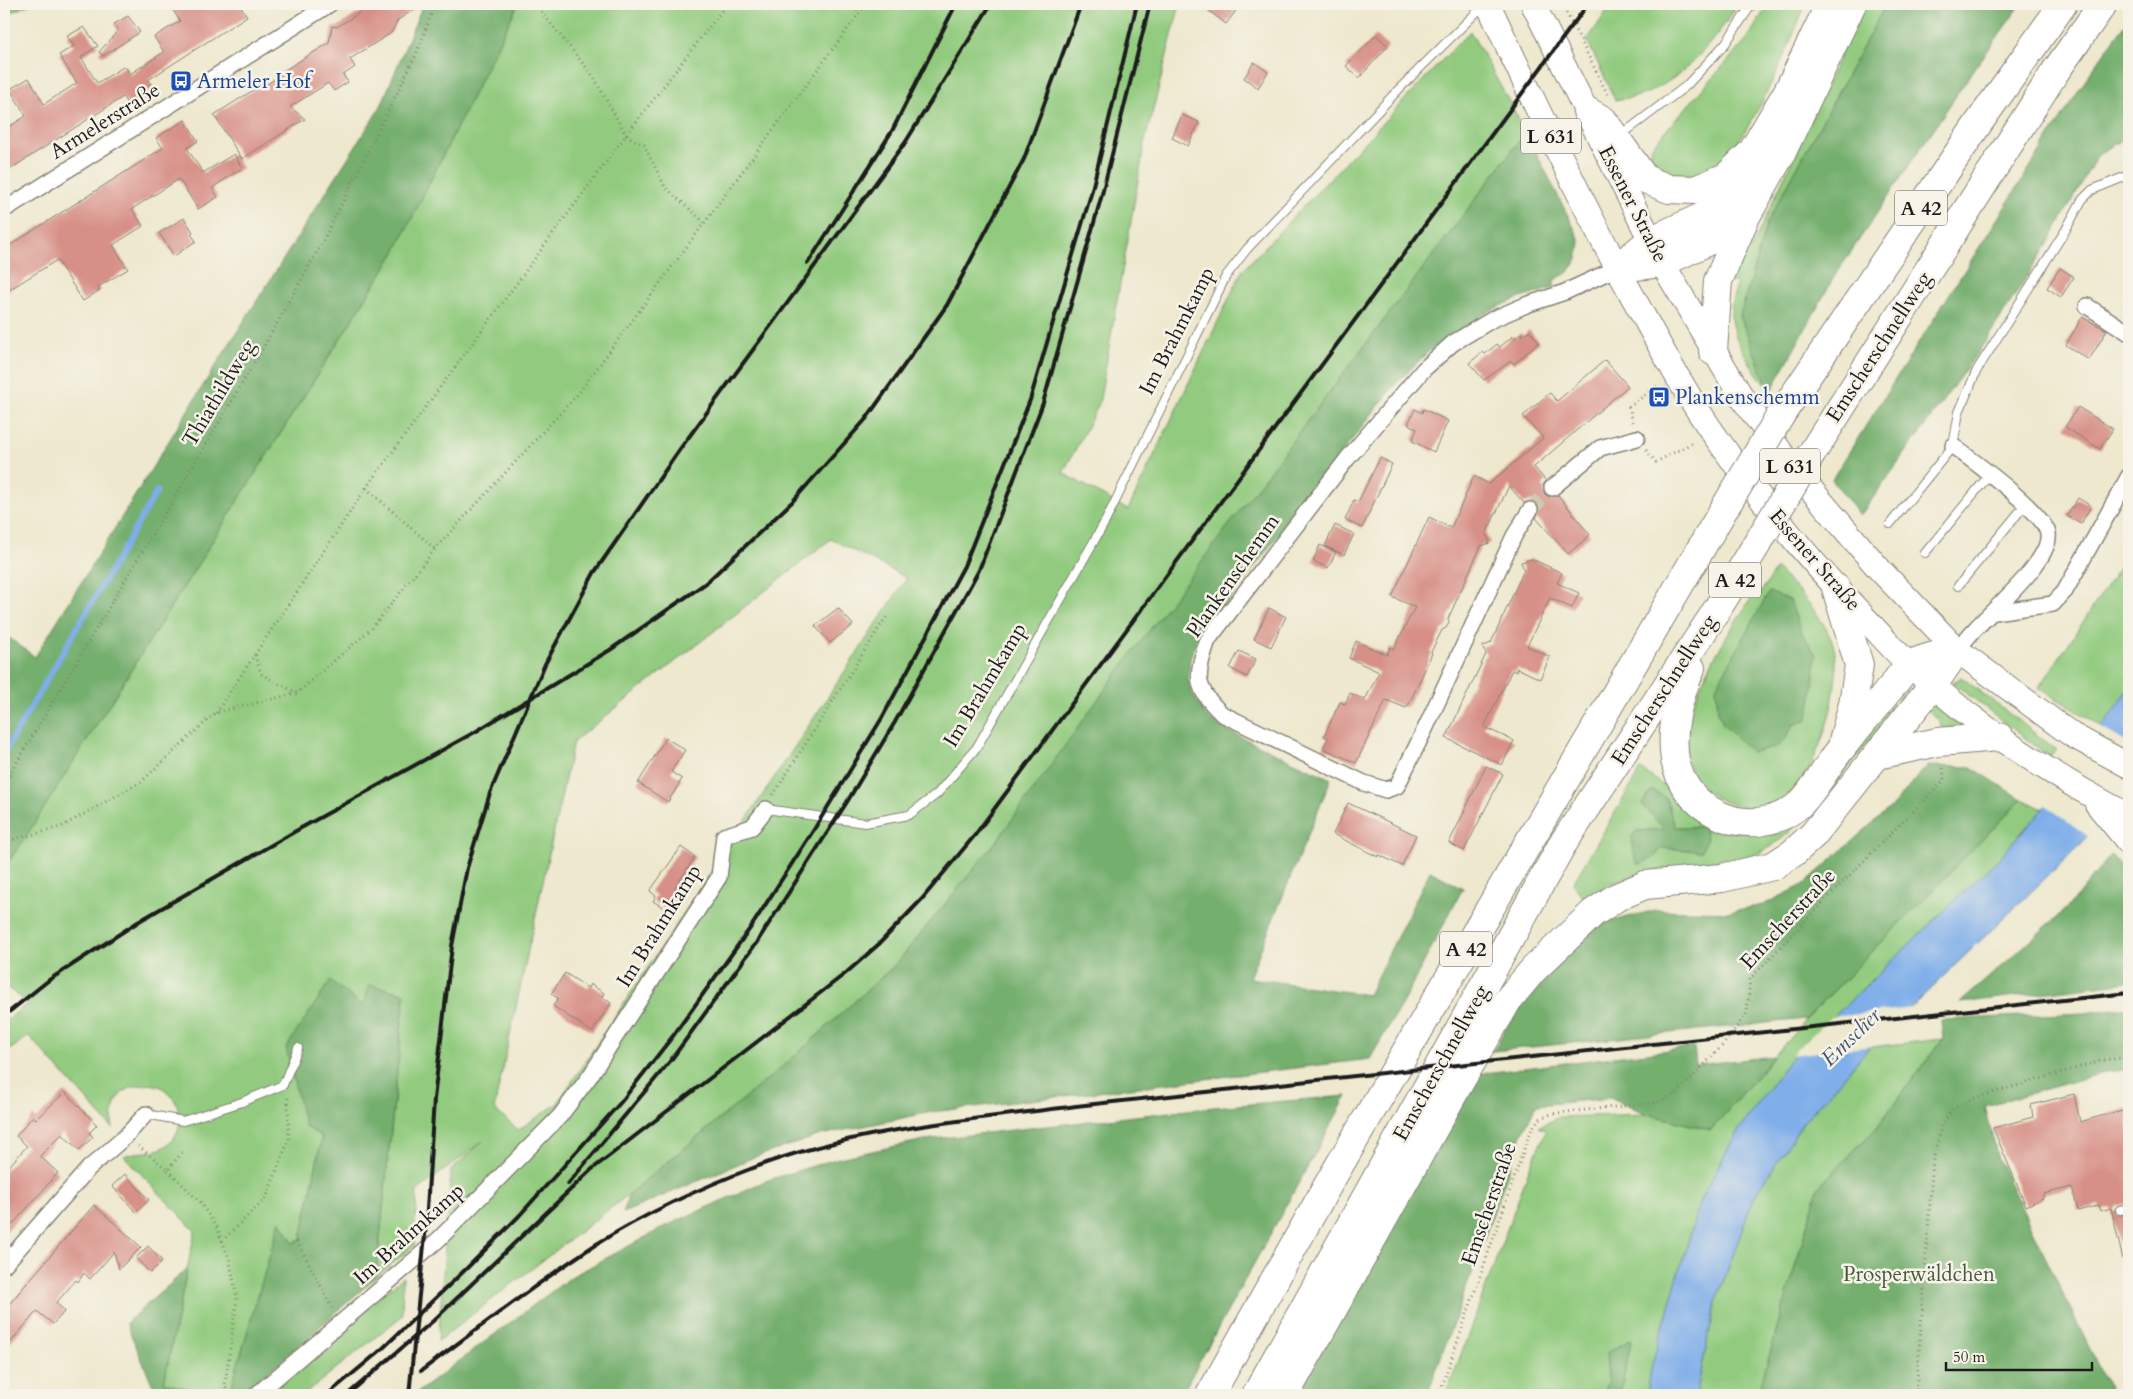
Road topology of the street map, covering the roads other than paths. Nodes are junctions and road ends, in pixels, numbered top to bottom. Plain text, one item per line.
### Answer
1 (330, 4) edge
2 (1487, 4) edge
3 (1533, 4) edge
4 (1752, 4) edge
5 (1830, 4) edge
6 (1852, 4) edge
7 (2063, 4) edge
8 (2103, 4) edge
9 (1789, 89) junction
10 (1587, 111) junction
11 (1616, 138) junction
12 (2129, 175) edge
13 (4, 210) edge
14 (1748, 213) junction
15 (1656, 252) junction
16 (1617, 268) junction
17 (2087, 306) dead end
18 (2129, 333) edge
19 (1713, 351) junction
20 (1637, 438) dead end
21 (1953, 446) junction
22 (1990, 474) junction
23 (2129, 476) edge
24 (1552, 488) tunnel mouth
25 (2025, 505) junction
26 (1530, 510) tunnel mouth
27 (1890, 524) dead end
28 (1925, 553) dead end
29 (1958, 586) dead end
30 (1836, 588) junction
31 (1994, 612) junction
32 (1713, 616) junction
33 (1957, 650) junction
34 (1910, 666) junction
35 (1933, 685) junction
36 (2000, 737) junction
37 (1840, 749) junction
38 (1877, 755) junction
39 (2129, 766) edge
40 (766, 809) joint
41 (2128, 832) edge
42 (298, 1048) dead end
43 (146, 1114) joint
44 (2129, 1208) edge
45 (2120, 1210) dead end
46 (4, 1265) edge
47 (256, 1395) edge
48 (1210, 1395) edge
49 (1256, 1395) edge
50 (1285, 1395) edge

1 - 13 street, Armelerstraße
2 - 16 main road, Essener Straße / L 631
2 - 40 lane, Im Brahmkamp
3 - 10 main road, Essener Straße / L 631
4 - 11 lane
5 - 9 highway
6 - 14 highway
7 - 48 highway, A 42, bridge
8 - 32 highway, Emscherschnellweg / A 42, bridge
9 - 11 highway
9 - 15 highway
10 - 11 highway
10 - 15 main road, Essener Straße / L 631
12 - 21 lane
14 - 15 highway
14 - 19 highway
15 - 16 highway
15 - 19 main road, Essener Straße / L 631
16 - 26 street, Plankenschemm
16 - 30 main road, Essener Straße / L 631
17 - 18 street
19 - 33 main road, Essener Straße / L 631
20 - 24 street
21 - 22 street
21 - 27 lane
22 - 25 street
22 - 28 lane
23 - 31 street
25 - 29 lane
25 - 31 street
30 - 34 main road, Essener Straße / L 631
30 - 37 highway
31 - 33 street
32 - 37 highway
32 - 49 highway, Emscherschnellweg / A 42
33 - 34 highway
33 - 35 highway
33 - 39 main road, Essener Straße / L 631
34 - 35 main road, Essener Straße / L 631
34 - 37 highway
35 - 36 main road, Essener Straße / L 631
35 - 38 highway
36 - 38 highway
36 - 41 main road, Essener Straße / L 631
38 - 50 highway
40 - 47 street, Im Brahmkamp
42 - 43 lane
43 - 46 street
44 - 45 lane

